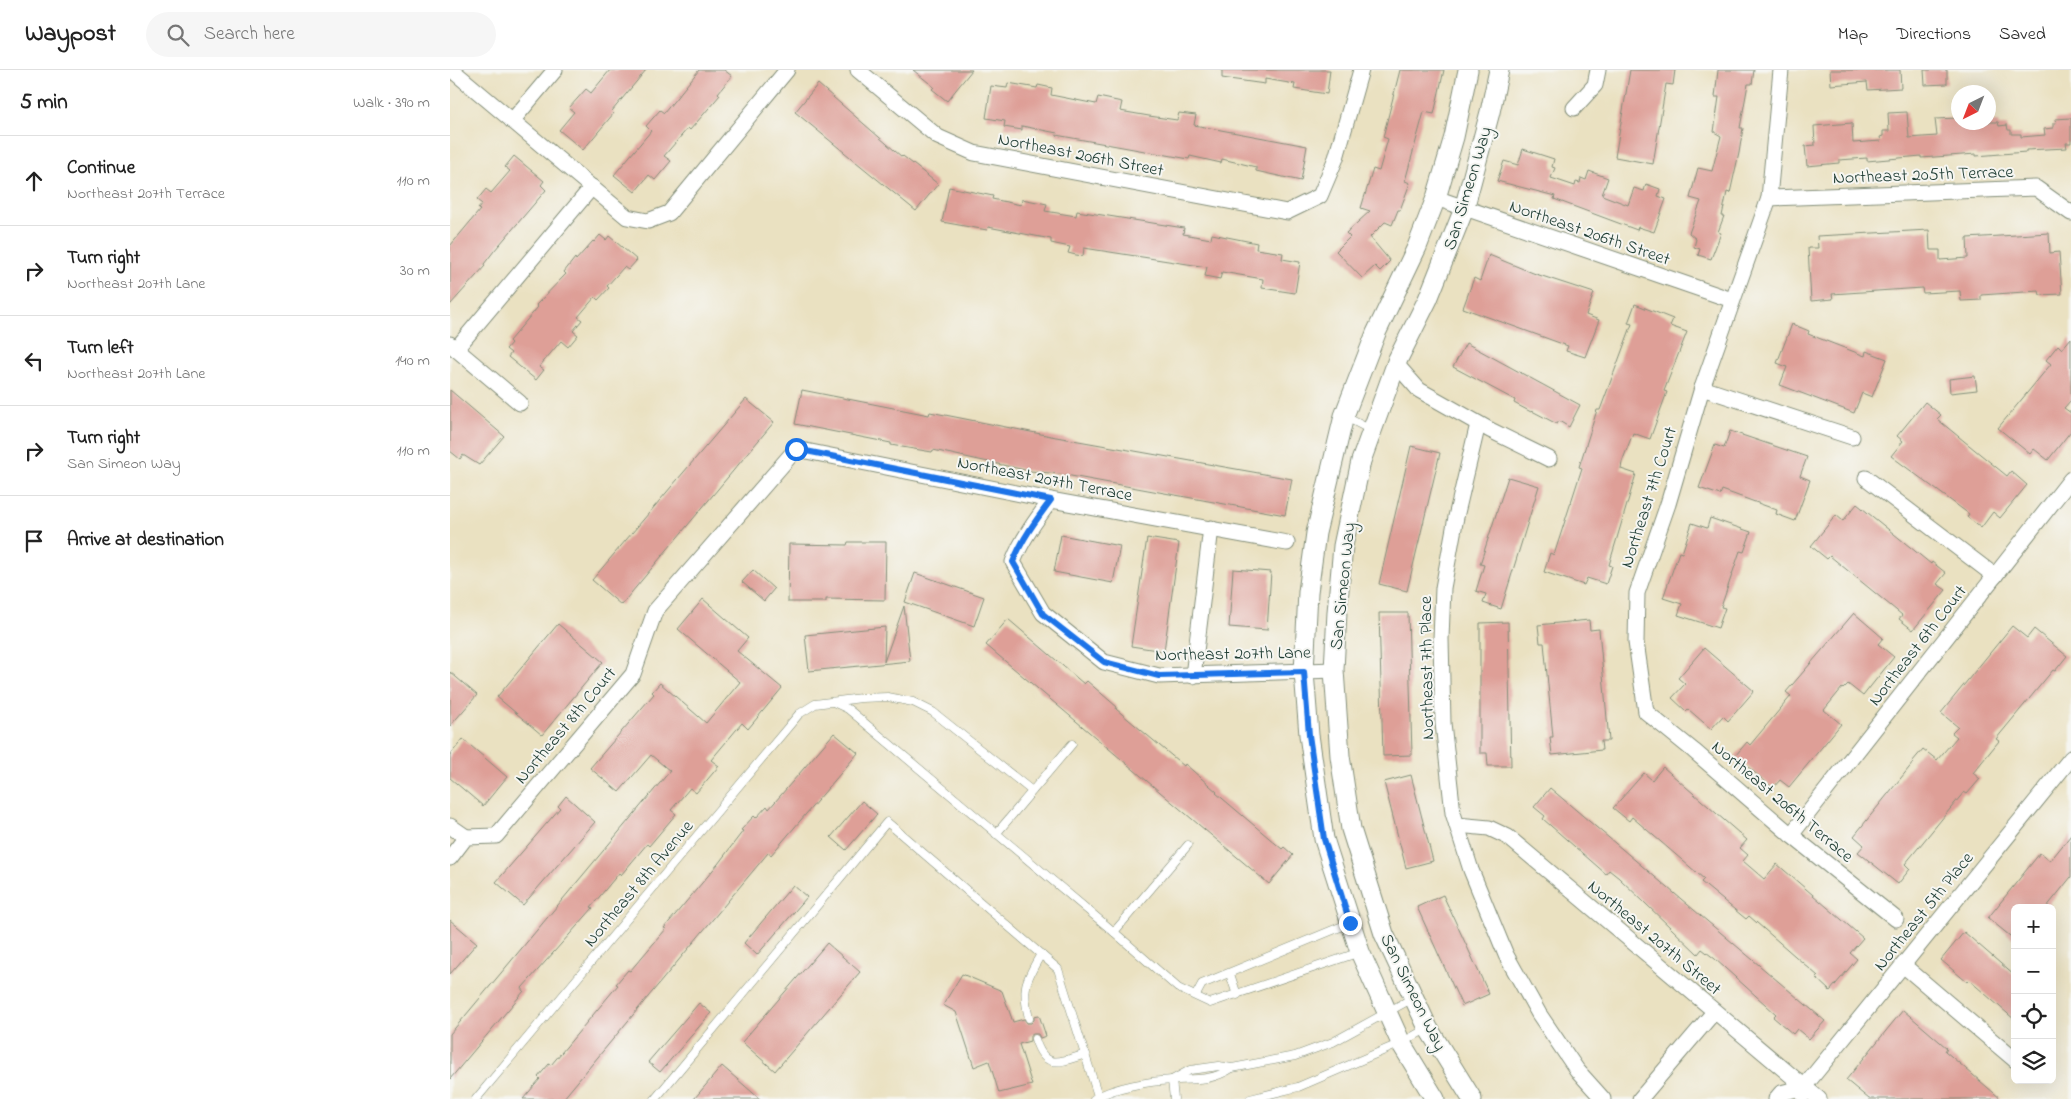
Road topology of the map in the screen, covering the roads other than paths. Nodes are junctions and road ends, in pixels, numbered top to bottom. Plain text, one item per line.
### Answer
1 (452, 70) edge
2 (555, 70) edge
3 (787, 70) edge
4 (858, 70) edge
5 (1360, 70) edge
6 (1468, 70) edge
7 (1498, 70) edge
8 (1598, 70) edge
9 (1781, 70) edge
10 (1574, 108) dead end
11 (512, 121) junction
12 (592, 187) junction
13 (1436, 198) junction
14 (1769, 198) junction
15 (1464, 209) junction
16 (2071, 213) edge
17 (1732, 300) junction
18 (453, 347) edge
19 (1396, 364) junction
20 (1702, 388) junction
21 (520, 404) dead end
22 (1344, 416) junction
23 (1478, 424) junction
24 (1371, 430) junction
25 (1852, 437) dead end
26 (796, 449) joint
27 (1549, 459) dead end
28 (1866, 478) dead end
29 (2071, 478) edge
30 (1051, 500) junction
31 (1211, 528) junction
32 (1287, 543) dead end
33 (1995, 576) junction
34 (1334, 670) junction
35 (1304, 672) junction
36 (1193, 676) junction
37 (833, 702) junction
38 (1646, 712) joint
39 (1072, 744) dead end
40 (2071, 758) edge
41 (1032, 791) junction
42 (1457, 825) junction
43 (450, 826) edge
44 (996, 834) junction
45 (1791, 835) junction
46 (466, 837) junction
47 (1188, 844) dead end
48 (450, 858) edge
49 (1896, 919) dead end
50 (1350, 923) junction
51 (1114, 932) junction
52 (1360, 952) junction
53 (1041, 954) junction
54 (1903, 965) junction
55 (1230, 974) junction
56 (1237, 994) junction
57 (1196, 995) junction
58 (1413, 998) junction
59 (1386, 1012) junction
60 (1714, 1012) junction
61 (1029, 1018) dead end
62 (1428, 1028) junction
63 (1035, 1039) dead end
64 (1401, 1042) junction
65 (1086, 1054) junction
66 (2011, 1057) edge
67 (1172, 1080) junction
68 (1803, 1093) edge
69 (1097, 1098) edge
70 (476, 1099) edge
71 (655, 1099) edge
72 (1174, 1099) edge
73 (1250, 1099) edge
74 (1435, 1099) edge
75 (1472, 1099) edge
76 (1603, 1099) edge
77 (1640, 1099) edge
78 (1776, 1099) edge
79 (1819, 1099) edge

1 - 11 street
2 - 11 street
3 - 12 street
4 - 5 street, Northeast 206th Street
6 - 13 street, San Simeon Way
7 - 15 street, San Simeon Way
8 - 10 street
9 - 14 street
11 - 12 street
12 - 18 street
13 - 15 street, Northeast 206th Street
13 - 22 street, San Simeon Way
14 - 16 street, Northeast 205th Terrace
14 - 17 street, Northeast 7th Court
15 - 17 street, Northeast 206th Street
15 - 19 street, San Simeon Way
17 - 20 street, Northeast 7th Court
18 - 21 street
19 - 23 street
19 - 24 street, San Simeon Way
20 - 25 street
20 - 38 street, Northeast 7th Court
22 - 24 lane
22 - 35 street, San Simeon Way
23 - 27 street
23 - 42 street, Northeast 7th Place
24 - 34 street, San Simeon Way
26 - 30 street, Northeast 207th Terrace
26 - 46 street, Northeast 8th Court
28 - 33 street
29 - 33 street, Northeast 6th Court
30 - 31 street, Northeast 207th Terrace
30 - 36 street, Northeast 207th Lane
31 - 32 street, Northeast 207th Terrace
31 - 36 street
33 - 45 street, Northeast 6th Court
34 - 35 street, Northeast 207th Lane
34 - 58 street, San Simeon Way
35 - 36 street, Northeast 207th Lane
35 - 50 street, San Simeon Way
37 - 41 lane, Northeast 8th Avenue
37 - 44 lane
37 - 70 lane, Northeast 8th Avenue
38 - 45 street, Northeast 206th Terrace
39 - 41 lane
40 - 54 street, Northeast 5th Place
41 - 44 lane
42 - 60 street, Northeast 207th Street
42 - 76 street, Northeast 7th Place
43 - 46 street
44 - 51 lane
45 - 49 street, Northeast 206th Terrace
46 - 48 street
47 - 51 lane
50 - 52 street, San Simeon Way
50 - 55 lane
51 - 57 lane
52 - 56 lane
52 - 59 street, San Simeon Way
53 - 61 lane
53 - 65 lane
53 - 71 lane
54 - 66 street
54 - 68 street, Northeast 5th Place
55 - 56 lane
55 - 57 lane
56 - 57 lane
58 - 59 lane
58 - 62 street, San Simeon Way
59 - 64 street, San Simeon Way
59 - 67 lane
60 - 68 street, Northeast 207th Street
60 - 77 street
62 - 64 lane
62 - 75 street, San Simeon Way
63 - 65 lane
64 - 73 lane
64 - 74 street, San Simeon Way
65 - 69 lane
67 - 69 lane
67 - 72 lane
68 - 78 street
68 - 79 street, Northeast 207th Street

